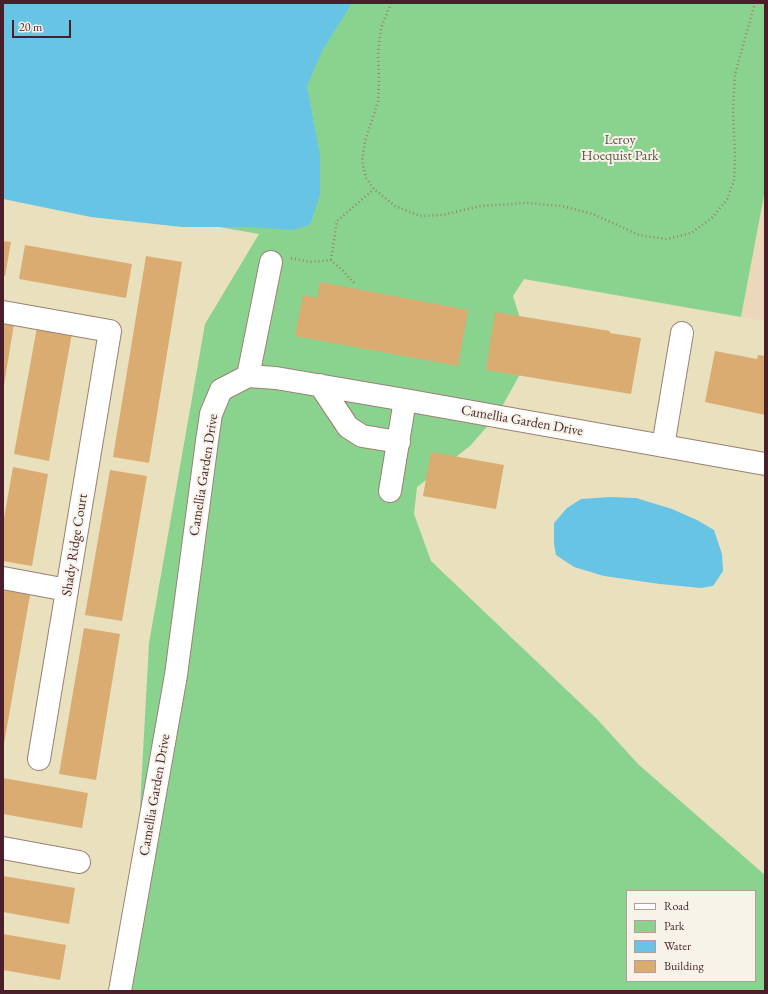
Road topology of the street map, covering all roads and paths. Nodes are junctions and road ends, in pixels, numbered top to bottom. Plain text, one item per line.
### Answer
1 (391, 3) edge
2 (755, 3) edge
3 (374, 189) junction
4 (331, 260) junction
5 (271, 262) joint
6 (355, 284) dead end
7 (3, 312) edge
8 (682, 332) dead end
9 (248, 376) junction
10 (320, 385) junction
11 (405, 400) junction
12 (398, 442) junction
13 (663, 446) junction
14 (765, 464) edge
15 (390, 491) dead end
16 (3, 578) edge
17 (67, 590) junction
18 (39, 759) dead end
19 (3, 848) edge
20 (79, 862) dead end
21 (120, 991) edge

1 - 3 path
2 - 3 path
3 - 4 path
4 - 5 path
4 - 6 path
5 - 9 lane
7 - 17 lane, Shady Ridge Court
8 - 13 lane
9 - 10 lane, Camellia Garden Drive
9 - 21 lane, Camellia Garden Drive
10 - 11 lane, Camellia Garden Drive
10 - 12 lane
11 - 12 lane
11 - 13 lane, Camellia Garden Drive
12 - 15 lane
13 - 14 lane, Camellia Garden Drive
16 - 17 lane
17 - 18 lane, Shady Ridge Court
19 - 20 lane

